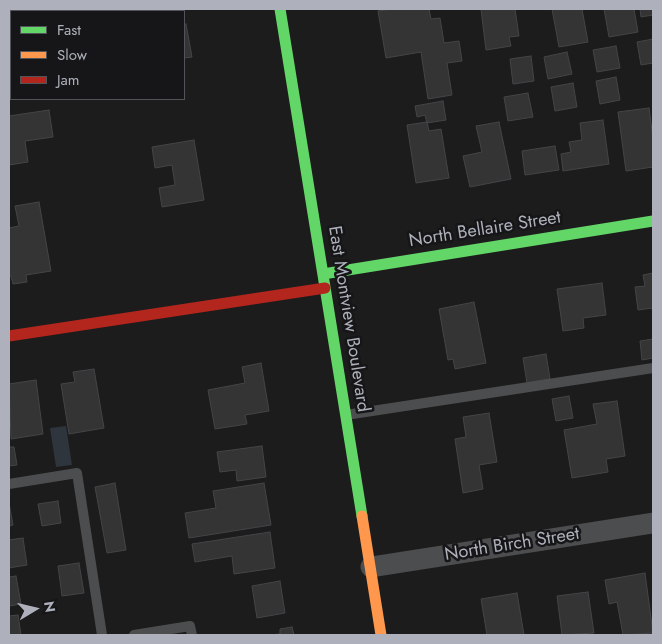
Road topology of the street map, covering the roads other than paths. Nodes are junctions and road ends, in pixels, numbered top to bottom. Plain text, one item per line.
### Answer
1 (280, 9) edge
2 (653, 221) edge
3 (323, 274) junction
4 (325, 288) junction
5 (9, 336) edge
6 (653, 368) edge
7 (345, 415) junction
8 (9, 484) edge
9 (653, 523) edge
10 (371, 567) junction
11 (102, 635) edge
12 (134, 635) edge
13 (192, 635) edge
14 (381, 635) edge

1 - 3 street, East Montview Boulevard
2 - 3 street, North Bellaire Street
3 - 4 street, East Montview Boulevard
4 - 5 street
4 - 7 street, East Montview Boulevard
6 - 7 lane
7 - 10 street, East Montview Boulevard
8 - 11 lane
9 - 10 street, North Birch Street
10 - 14 street, East Montview Boulevard
12 - 13 lane

